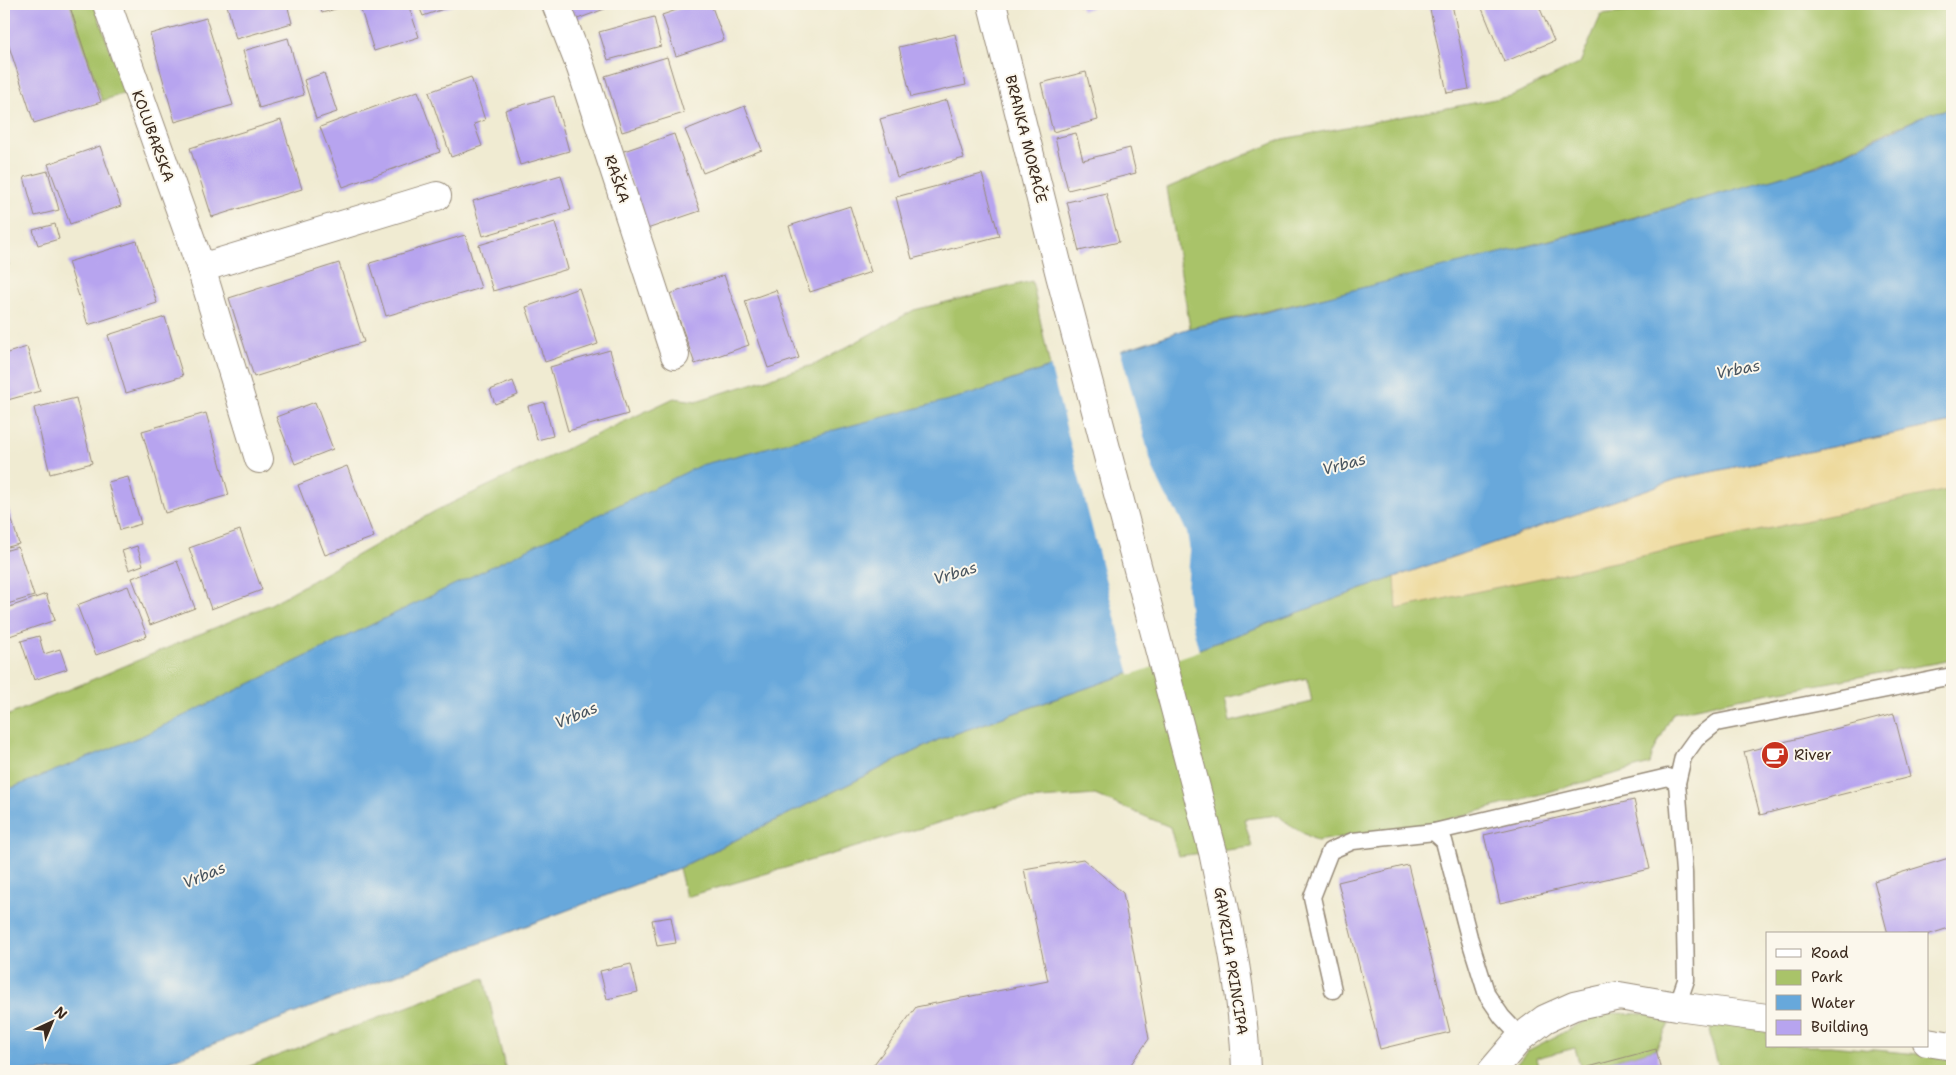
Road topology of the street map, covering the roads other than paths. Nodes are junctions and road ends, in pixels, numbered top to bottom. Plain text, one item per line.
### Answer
1 (107, 4) edge
2 (556, 4) edge
3 (992, 4) edge
4 (436, 196) dead end
5 (201, 268) junction
6 (676, 355) dead end
7 (259, 459) dead end
8 (1952, 676) edge
9 (1677, 783) junction
10 (1434, 832) junction
11 (1213, 852) joint
12 (1333, 990) dead end
13 (1677, 1006) junction
14 (1766, 1018) edge
15 (1521, 1037) junction
16 (1928, 1042) edge
17 (1952, 1046) edge
18 (1246, 1071) edge
19 (1492, 1071) edge

1 - 5 street, KOLUBARSKA
2 - 6 street, RAŠKA
3 - 11 street, BRANKA MORAČE
4 - 5 street
5 - 7 street, KOLUBARSKA
8 - 9 lane
9 - 10 lane
9 - 13 lane
10 - 12 lane
10 - 15 lane
11 - 18 street, GAVRILA PRINCIPA
13 - 14 street
13 - 15 street
15 - 19 street
16 - 17 street

